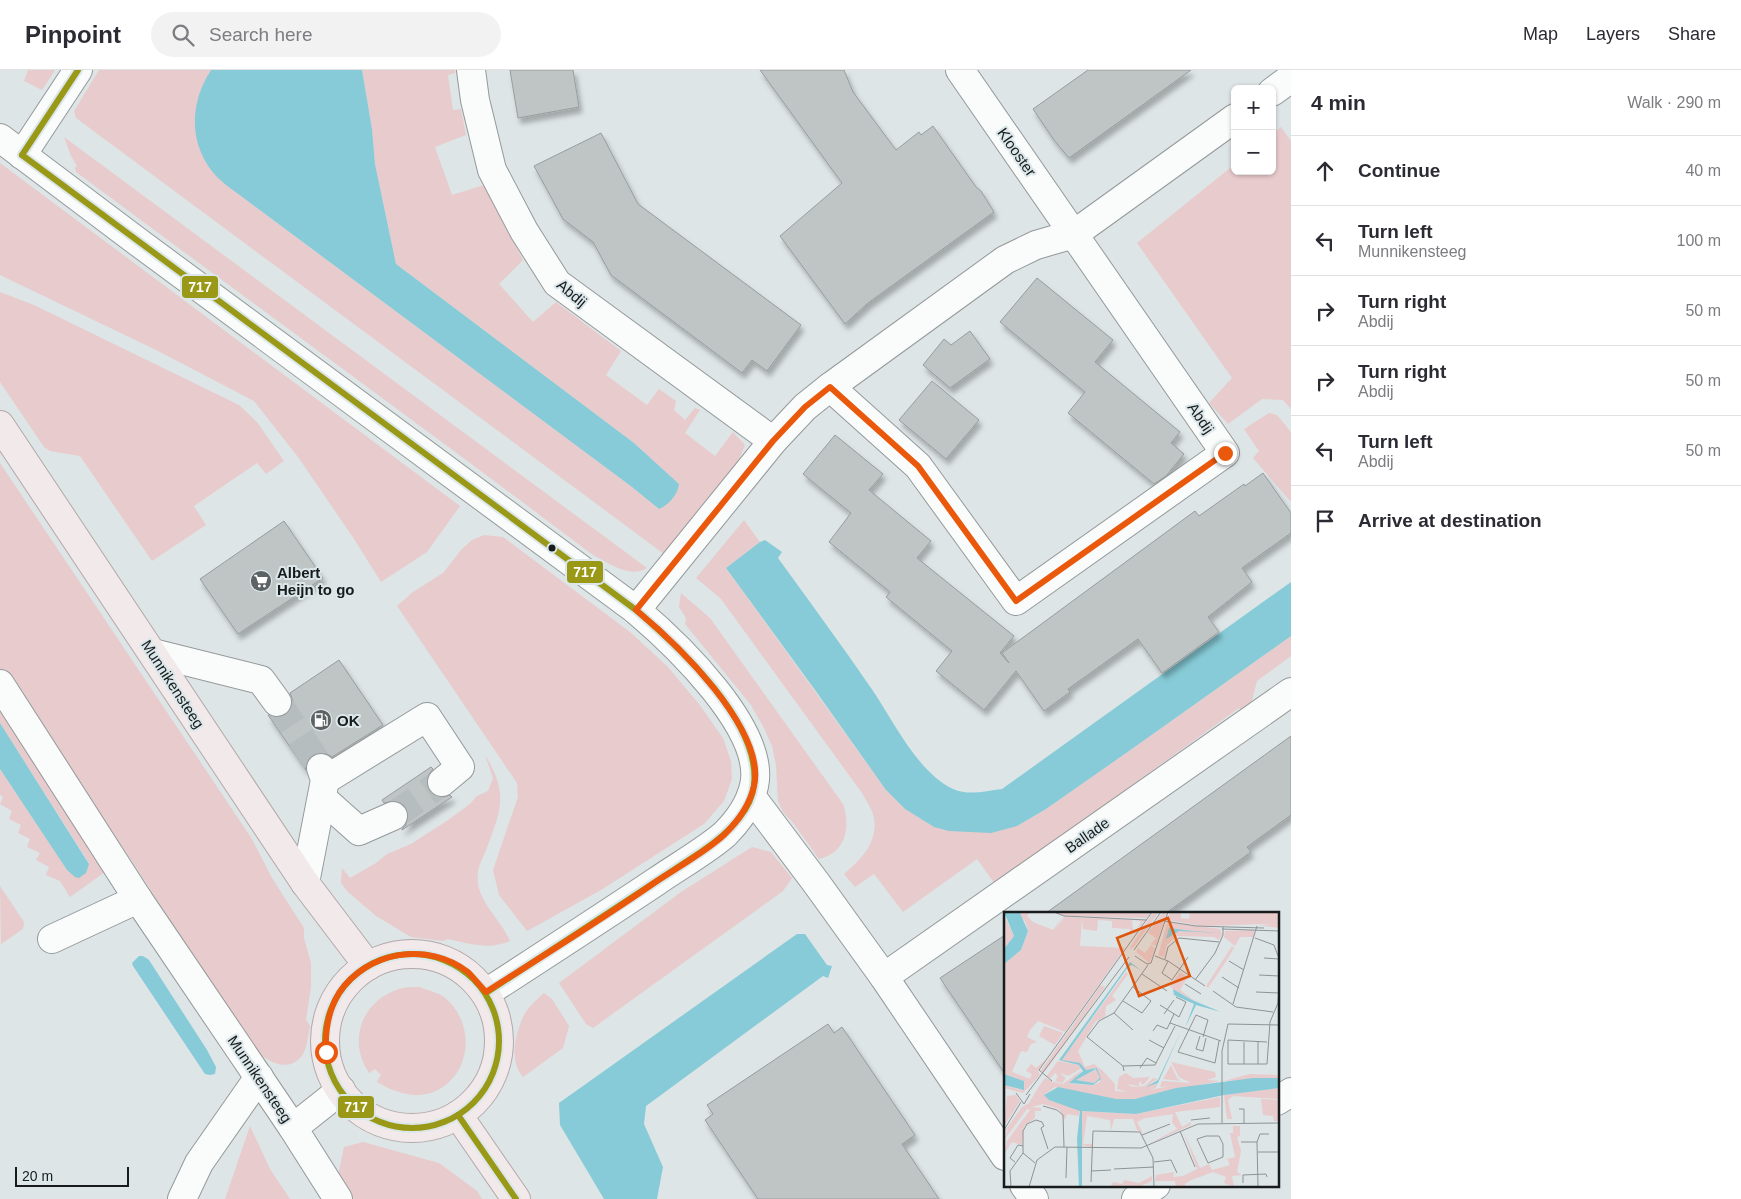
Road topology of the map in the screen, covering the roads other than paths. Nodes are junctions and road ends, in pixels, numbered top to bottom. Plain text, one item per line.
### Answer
1 (78, 70) edge
2 (471, 70) edge
3 (960, 70) edge
4 (1291, 78) edge
5 (1276, 89) edge
6 (1231, 121) edge
7 (0, 138) edge
8 (22, 155) junction
9 (1074, 234) junction
10 (830, 387) junction
11 (0, 425) edge
12 (773, 441) junction
13 (636, 610) junction
14 (153, 653) junction
15 (0, 684) edge
16 (1291, 692) edge
17 (277, 702) tunnel mouth
18 (323, 782) junction
19 (442, 782) tunnel mouth
20 (750, 796) junction
21 (393, 816) tunnel mouth
22 (305, 883) junction
23 (138, 900) junction
24 (52, 939) dead end
25 (368, 966) junction
26 (884, 977) junction
27 (486, 992) junction
28 (259, 1078) junction
29 (340, 1090) junction
30 (1291, 1092) edge
31 (1278, 1100) edge
32 (458, 1115) junction
33 (293, 1128) junction
34 (1004, 1155) edge
35 (1025, 1186) edge
36 (1155, 1186) edge
37 (182, 1199) edge
38 (338, 1199) edge
39 (516, 1199) edge
40 (1034, 1199) edge
41 (1136, 1199) edge

1 - 8 street
2 - 12 street, Abdij
3 - 9 street, Klooster
4 - 5 street
6 - 9 street
7 - 8 street
8 - 13 street
9 - 10 street
9 - 10 street, Abdij
10 - 12 street
11 - 14 main road, Munnikensteeg
12 - 13 street
13 - 20 street
14 - 17 street
14 - 22 main road, Munnikensteeg
15 - 23 street, Munnikensteeg
16 - 26 street, Ballade
18 - 19 street
18 - 21 street
18 - 22 street
20 - 26 street
20 - 27 street
22 - 25 main road, Munnikensteeg
23 - 24 street
23 - 28 street, Munnikensteeg
25 - 27 main road
25 - 29 main road
26 - 34 street
27 - 32 main road
28 - 33 street, Munnikensteeg
28 - 37 street
29 - 32 main road
29 - 33 street
30 - 31 street
32 - 39 main road
33 - 38 street, Munnikensteeg
35 - 40 street
36 - 41 street

